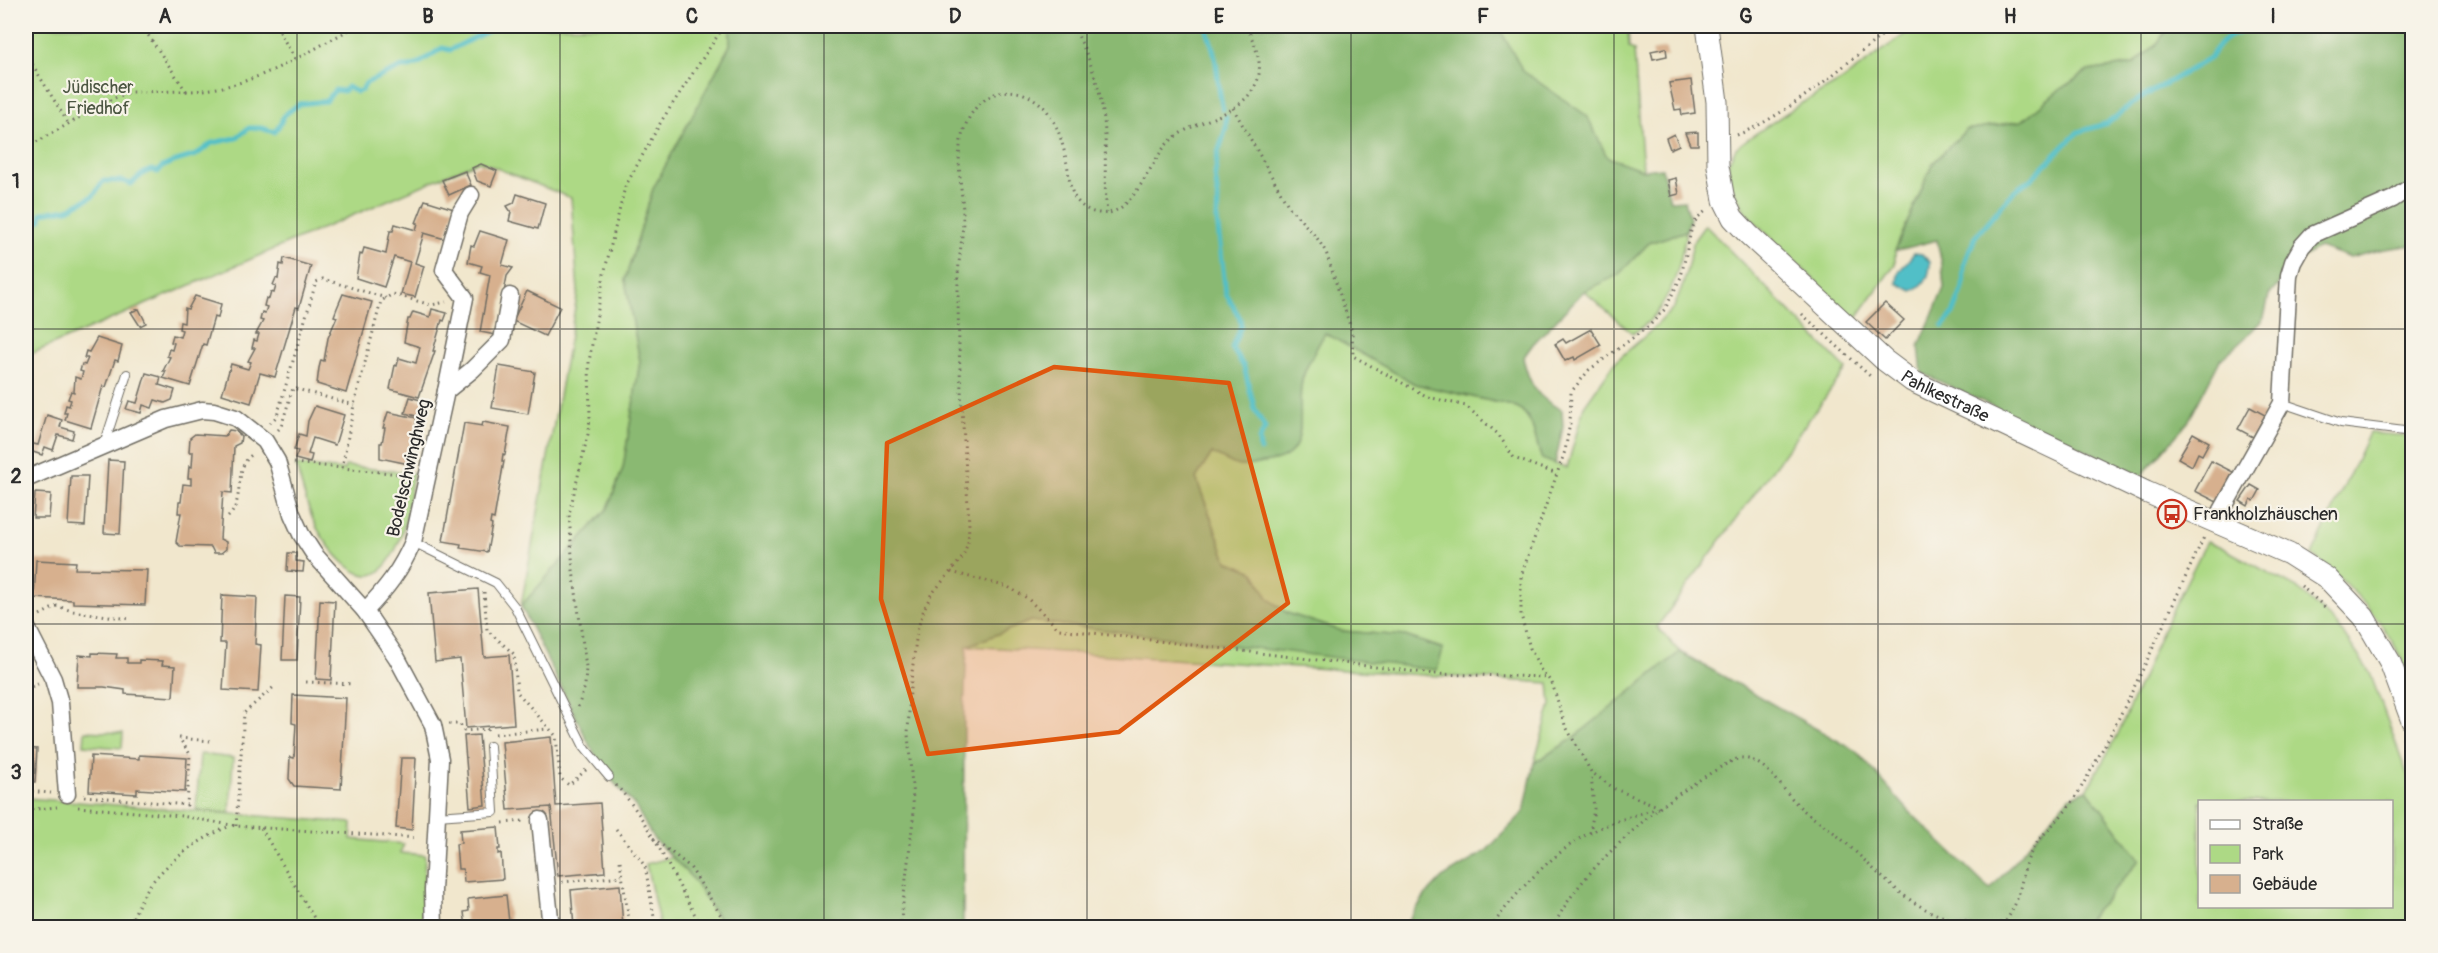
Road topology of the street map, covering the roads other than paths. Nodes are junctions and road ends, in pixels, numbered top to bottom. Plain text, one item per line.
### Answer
1 (1707, 26) edge
2 (2412, 186) edge
3 (471, 195) dead end
4 (510, 296) dead end
5 (127, 374) dead end
6 (446, 391) junction
7 (2282, 403) junction
8 (2412, 432) edge
9 (104, 445) junction
10 (26, 478) edge
11 (2210, 529) junction
12 (413, 542) junction
13 (365, 610) junction
14 (31, 621) edge
15 (2406, 727) edge
16 (490, 746) dead end
17 (609, 777) road end
18 (67, 794) road end
19 (437, 816) junction
20 (540, 820) road end
21 (434, 927) edge
22 (551, 927) edge

1 - 11 street, Pahlkestraße
2 - 7 street
3 - 6 street, Bodelschwinghweg
4 - 6 street, Bodelschwinghweg
5 - 9 lane
6 - 12 street, Bodelschwinghweg
7 - 8 lane
7 - 11 street
9 - 10 street
9 - 13 street
11 - 15 street, Pahlkestraße
12 - 13 street, Bodelschwinghweg
12 - 17 lane
13 - 19 street
14 - 18 street
16 - 19 lane
19 - 21 street
20 - 22 street

